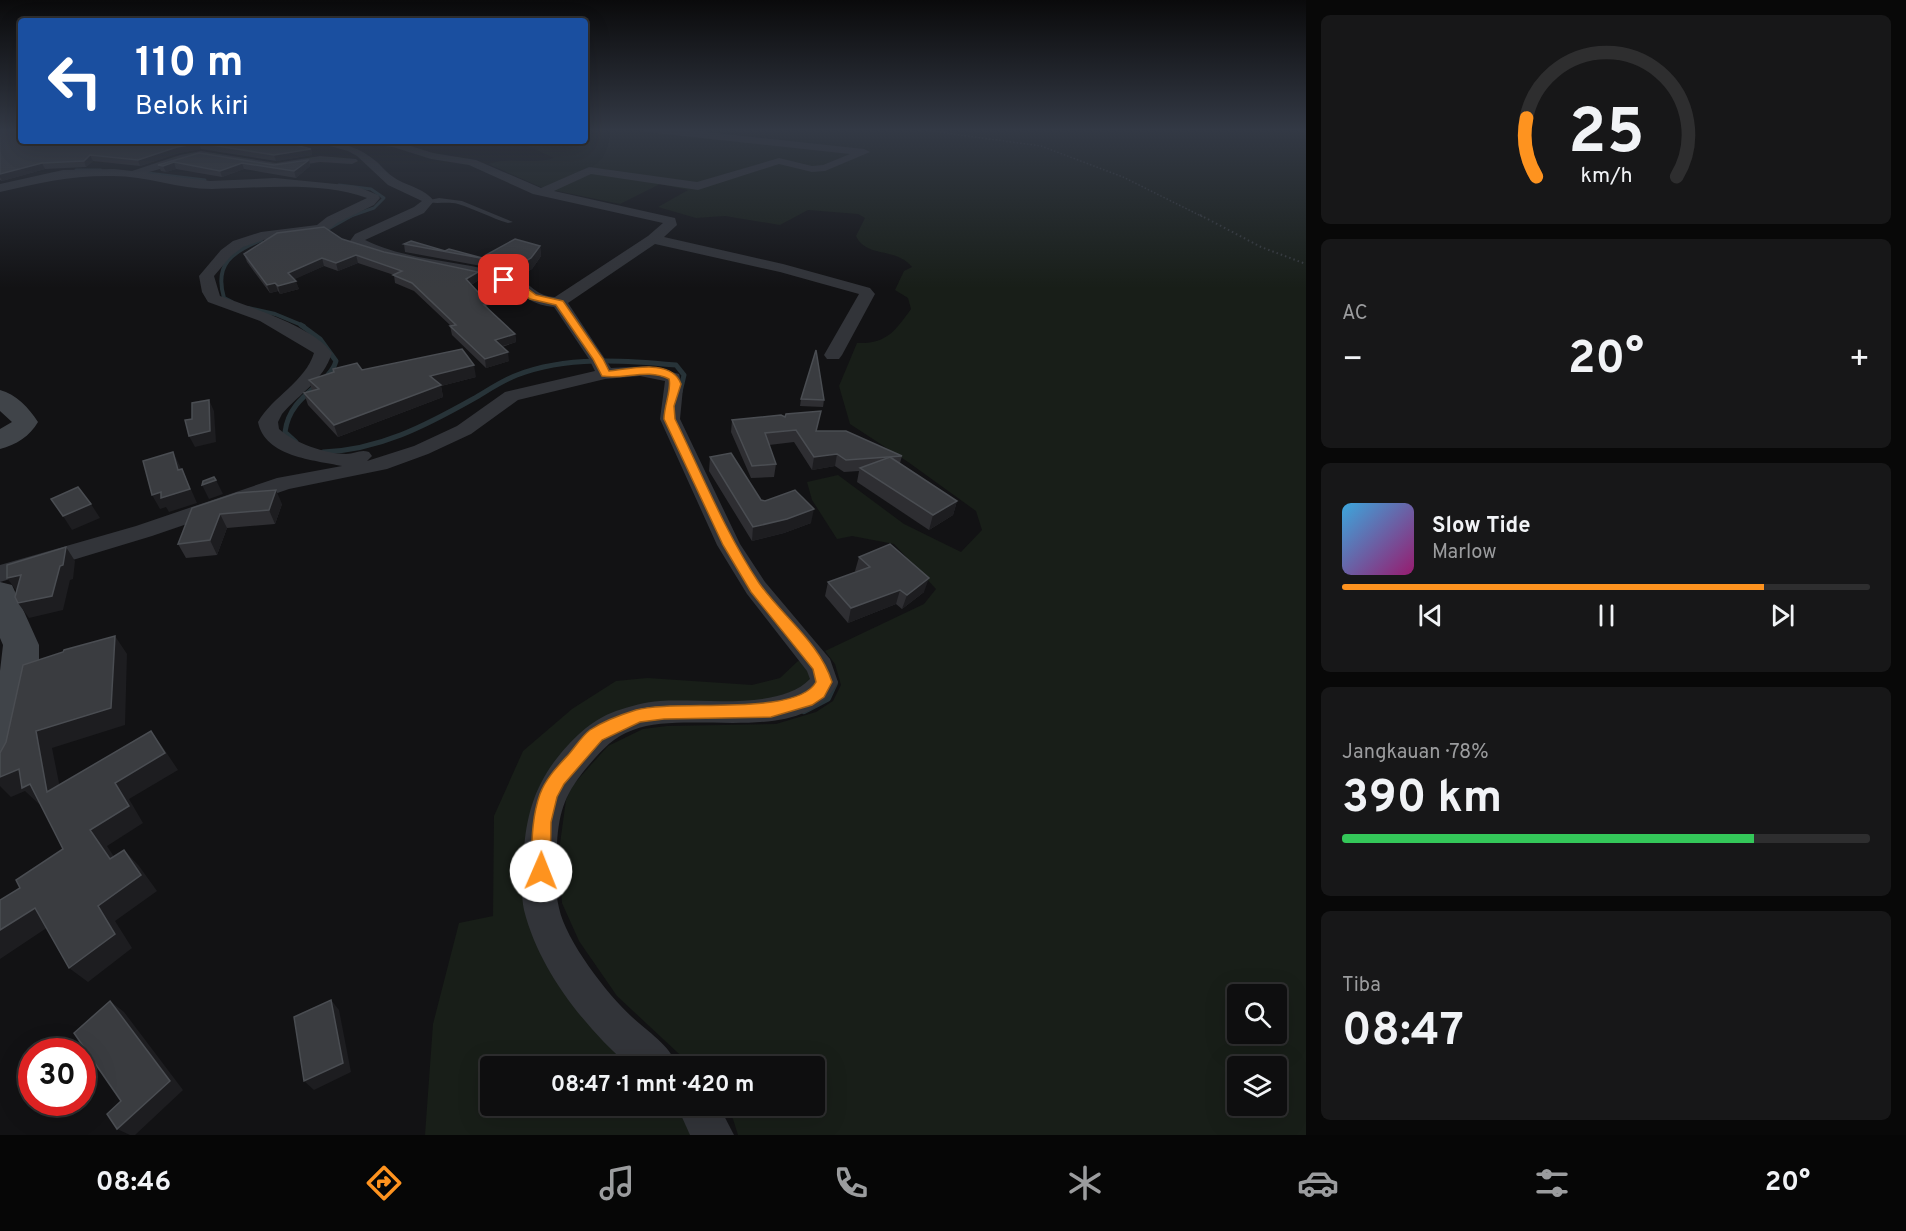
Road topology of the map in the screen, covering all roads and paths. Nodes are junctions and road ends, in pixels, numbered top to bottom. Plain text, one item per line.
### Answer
1 (30, 182) edge
2 (191, 182) edge
3 (392, 182) edge
4 (519, 182) edge
5 (564, 182) edge
6 (671, 182) edge
7 (710, 182) edge
8 (1132, 182) edge
9 (0, 188) edge
10 (543, 192) junction
11 (428, 201) junction
12 (510, 222) dead end
13 (653, 239) junction
14 (1306, 264) edge
15 (489, 277) junction
16 (436, 279) edge
17 (559, 302) junction
18 (832, 355) dead end
19 (605, 374) junction
20 (512, 396) junction
21 (0, 398) edge
22 (0, 441) edge
23 (349, 461) junction
24 (285, 483) junction
25 (0, 574) edge
26 (0, 594) edge
27 (0, 759) edge
28 (647, 1056) edge
29 (703, 1116) edge
30 (713, 1135) edge

1 - 9 street
2 - 23 street
3 - 11 street
4 - 10 street
5 - 10 street
6 - 7 street
8 - 14 path
10 - 13 street
11 - 12 lane
11 - 15 street
13 - 17 street
13 - 18 street
15 - 16 street
15 - 17 street
17 - 19 street
19 - 20 street
19 - 28 street
20 - 23 street
20 - 24 street
21 - 22 street
23 - 24 street
24 - 25 street
26 - 27 street
29 - 30 street

